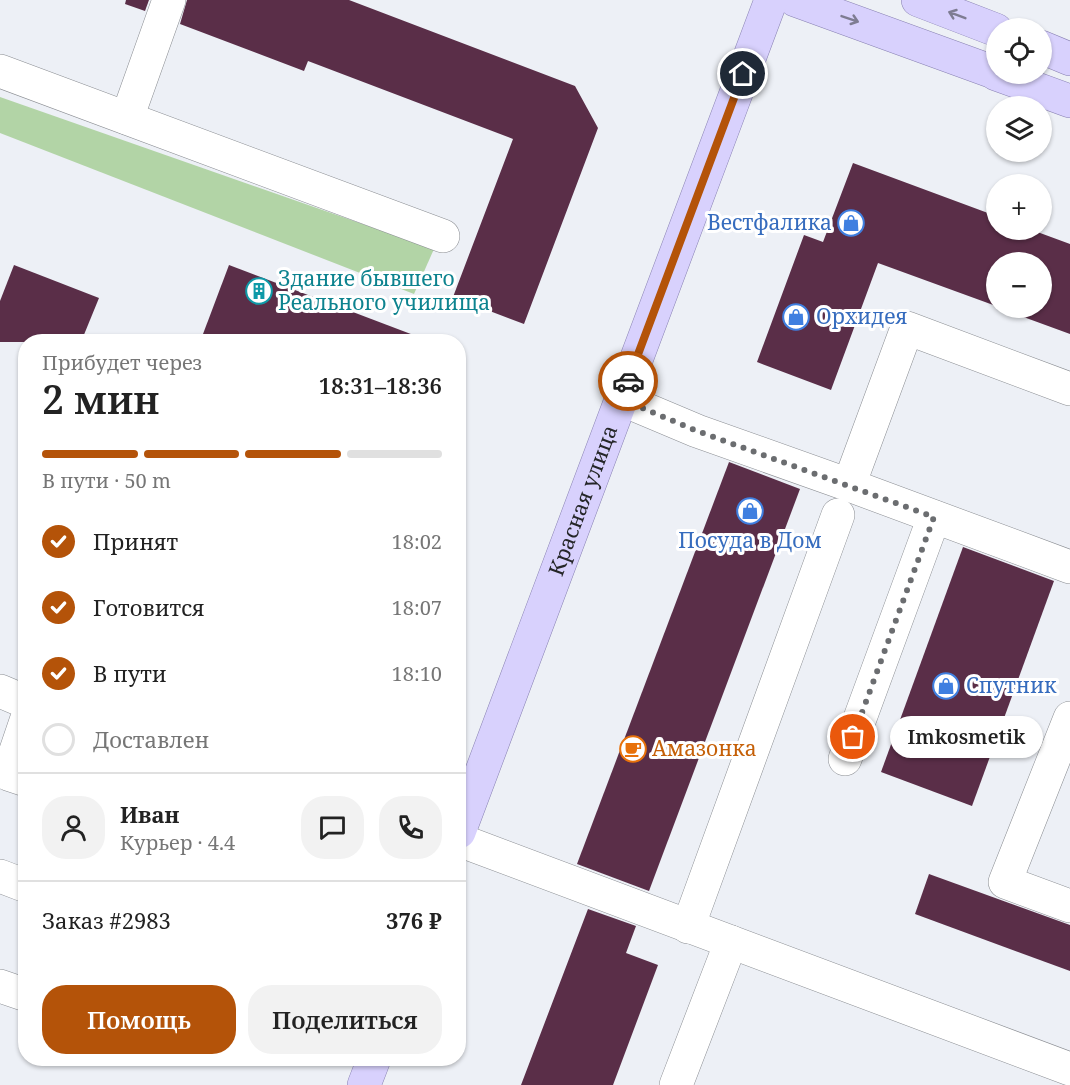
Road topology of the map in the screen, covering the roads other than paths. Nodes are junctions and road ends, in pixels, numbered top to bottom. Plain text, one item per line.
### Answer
1 (169, 0) edge
2 (771, 0) edge
3 (795, 0) edge
4 (918, 0) edge
5 (986, 26) edge
6 (1052, 51) edge
7 (1070, 58) edge
8 (986, 69) edge
9 (0, 70) edge
10 (1025, 84) edge
11 (1070, 101) edge
12 (127, 118) junction
13 (443, 236) dead end
14 (1070, 389) edge
15 (621, 399) junction
16 (849, 484) junction
17 (838, 515) dead end
18 (934, 517) junction
19 (1070, 567) edge
20 (0, 691) edge
21 (18, 699) edge
22 (1070, 718) edge
23 (18, 745) edge
24 (845, 759) dead end
25 (18, 777) edge
26 (466, 813) edge
27 (466, 843) edge
28 (0, 876) edge
29 (18, 882) edge
30 (1070, 906) edge
31 (688, 927) junction
32 (731, 942) junction
33 (0, 986) edge
34 (18, 992) edge
35 (371, 1066) edge
36 (1070, 1069) edge
37 (364, 1085) edge
38 (676, 1085) edge

1 - 12 lane
2 - 15 main road, Красная улица
3 -> 8 main road
5 -> 4 main road
6 - 7 main road
9 - 12 lane
10 - 11 main road
12 - 13 lane
14 - 16 lane
15 - 16 lane
15 - 26 main road, Красная улица
16 - 18 lane
17 - 31 lane
18 - 19 lane
18 - 24 lane
20 - 21 lane
22 - 30 lane
23 - 25 lane
27 - 31 lane
28 - 29 lane
31 - 32 lane
32 - 36 lane
32 - 38 lane
33 - 34 lane
35 - 37 main road

